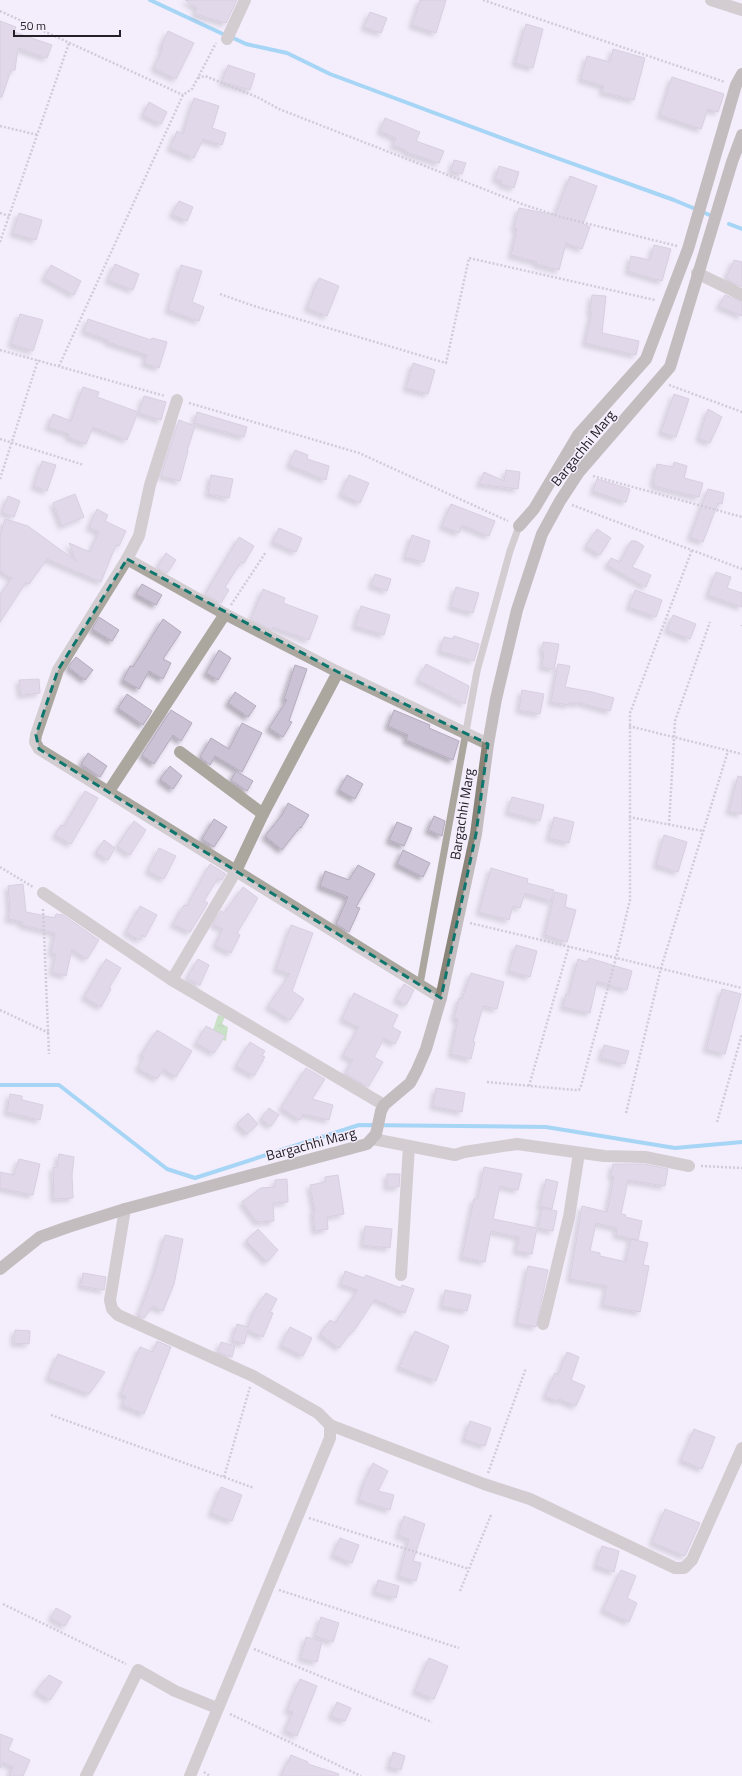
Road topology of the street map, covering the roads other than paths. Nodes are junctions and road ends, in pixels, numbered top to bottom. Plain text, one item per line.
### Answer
1 (244, 0) edge
2 (711, 0) edge
3 (742, 10) edge
4 (227, 39) road end
5 (742, 74) edge
6 (742, 135) edge
7 (697, 273) junction
8 (742, 295) edge
9 (177, 400) road end
10 (519, 526) joint
11 (127, 559) junction
12 (225, 614) junction
13 (338, 672) junction
14 (465, 734) junction
15 (488, 744) junction
16 (180, 752) dead end
17 (109, 791) junction
18 (263, 814) junction
19 (236, 871) junction
20 (43, 894) road end
21 (172, 980) junction
22 (420, 984) junction
23 (441, 998) junction
24 (383, 1108) junction
25 (374, 1136) junction
26 (408, 1146) junction
27 (579, 1153) junction
28 (689, 1166) road end
29 (125, 1209) junction
30 (0, 1269) edge
31 (401, 1275) dead end
32 (543, 1324) dead end
33 (330, 1425) junction
34 (742, 1448) edge
35 (217, 1708) junction
36 (86, 1776) edge
37 (190, 1776) edge

1 - 4 street
2 - 3 street
5 - 10 street
6 - 7 street, Bargachhi Marg
7 - 8 street
7 - 15 street, Bargachhi Marg
9 - 11 street
10 - 14 lane
11 - 12 street
11 - 17 street
12 - 13 street
12 - 17 street
13 - 14 street
13 - 18 street
14 - 15 street
14 - 22 lane
15 - 23 street, Bargachhi Marg
16 - 18 street
17 - 19 street
18 - 19 street
19 - 21 street
19 - 22 street
20 - 21 street
21 - 24 street
22 - 23 street
23 - 24 street, Bargachhi Marg
24 - 25 street, Bargachhi Marg
25 - 26 street
25 - 29 street, Bargachhi Marg
26 - 27 street
26 - 31 street
27 - 28 street
27 - 32 street
29 - 30 street, Bargachhi Marg
29 - 33 street
33 - 34 street
33 - 35 street
35 - 36 street
35 - 37 street

